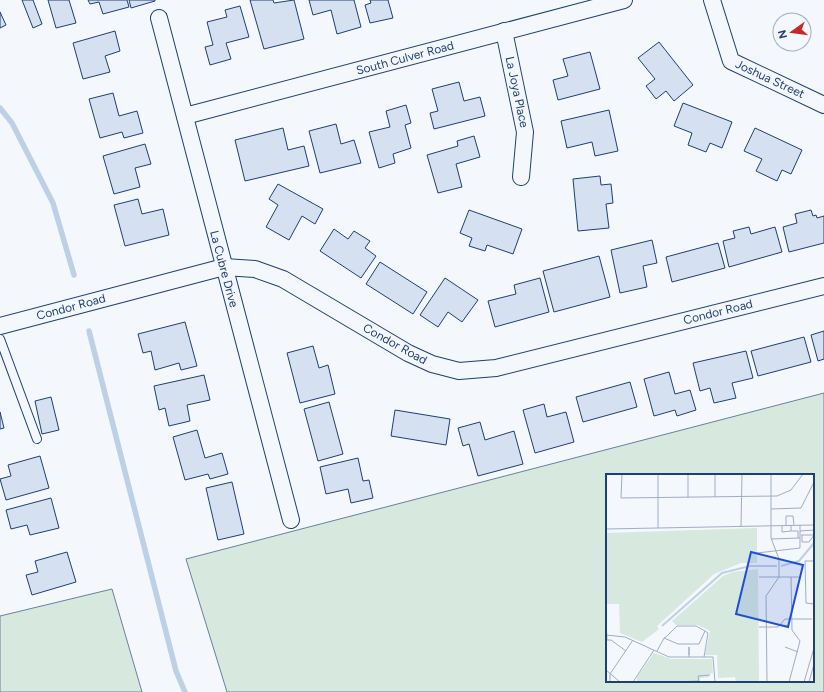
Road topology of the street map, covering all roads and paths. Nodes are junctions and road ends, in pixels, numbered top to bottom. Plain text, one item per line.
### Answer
1 (624, 0) edge
2 (712, 0) edge
3 (159, 18) dead end
4 (504, 31) junction
5 (824, 105) edge
6 (185, 116) junction
7 (521, 177) dead end
8 (224, 267) junction
9 (824, 286) edge
10 (0, 326) edge
11 (0, 339) edge
12 (37, 438) dead end
13 (291, 520) dead end

1 - 4 street, South Culver Road
2 - 5 street, Joshua Street
3 - 6 street, La Cubre Drive
4 - 6 street, South Culver Road
4 - 7 street, La Joya Place
6 - 8 street, La Cubre Drive
8 - 9 street, Condor Road
8 - 10 street, Condor Road
8 - 13 street, La Cubre Drive
11 - 12 lane

